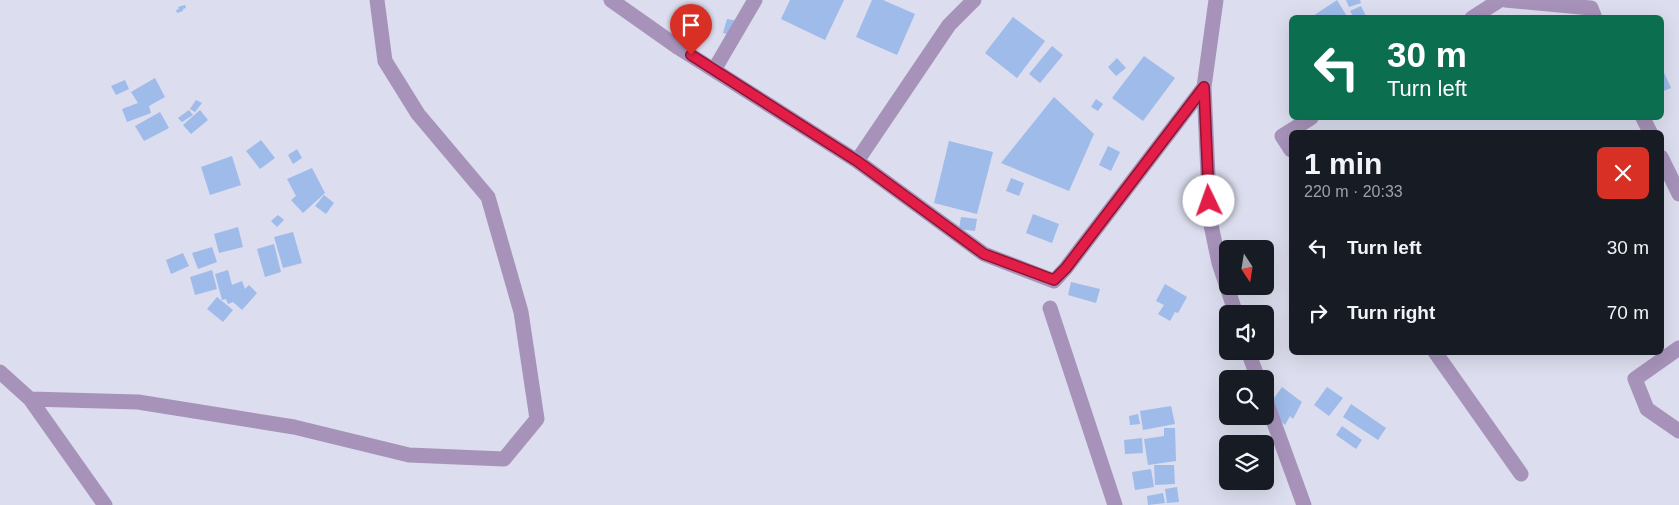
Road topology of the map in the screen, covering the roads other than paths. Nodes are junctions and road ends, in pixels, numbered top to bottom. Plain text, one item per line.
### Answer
1 (377, 0) edge
2 (611, 0) edge
3 (755, 0) edge
4 (974, 0) edge
5 (1216, 0) edge
6 (1500, 0) edge
7 (1504, 0) edge
8 (1477, 15) edge
9 (1594, 15) edge
10 (714, 70) junction
11 (1204, 87) junction
12 (1308, 120) edge
13 (1292, 130) edge
14 (1289, 132) edge
15 (1289, 147) edge
16 (857, 161) junction
17 (1664, 163) edge
18 (1679, 194) edge
19 (1233, 305) edge
20 (1050, 308) dead end
21 (1679, 348) edge
22 (1437, 355) edge
23 (0, 372) edge
24 (30, 399) junction
25 (1274, 423) edge
26 (1679, 431) edge
27 (1521, 474) dead end
28 (105, 505) edge
29 (1115, 505) edge
30 (1304, 505) edge

1 - 24 street
2 - 10 street
3 - 10 street
4 - 16 street
5 - 11 street
6 - 8 street
7 - 9 street
10 - 16 street
11 - 16 street
11 - 19 street
12 - 13 street
14 - 15 street
17 - 18 street
20 - 29 street
21 - 26 street
22 - 27 street
23 - 24 street
24 - 28 street
25 - 30 street

